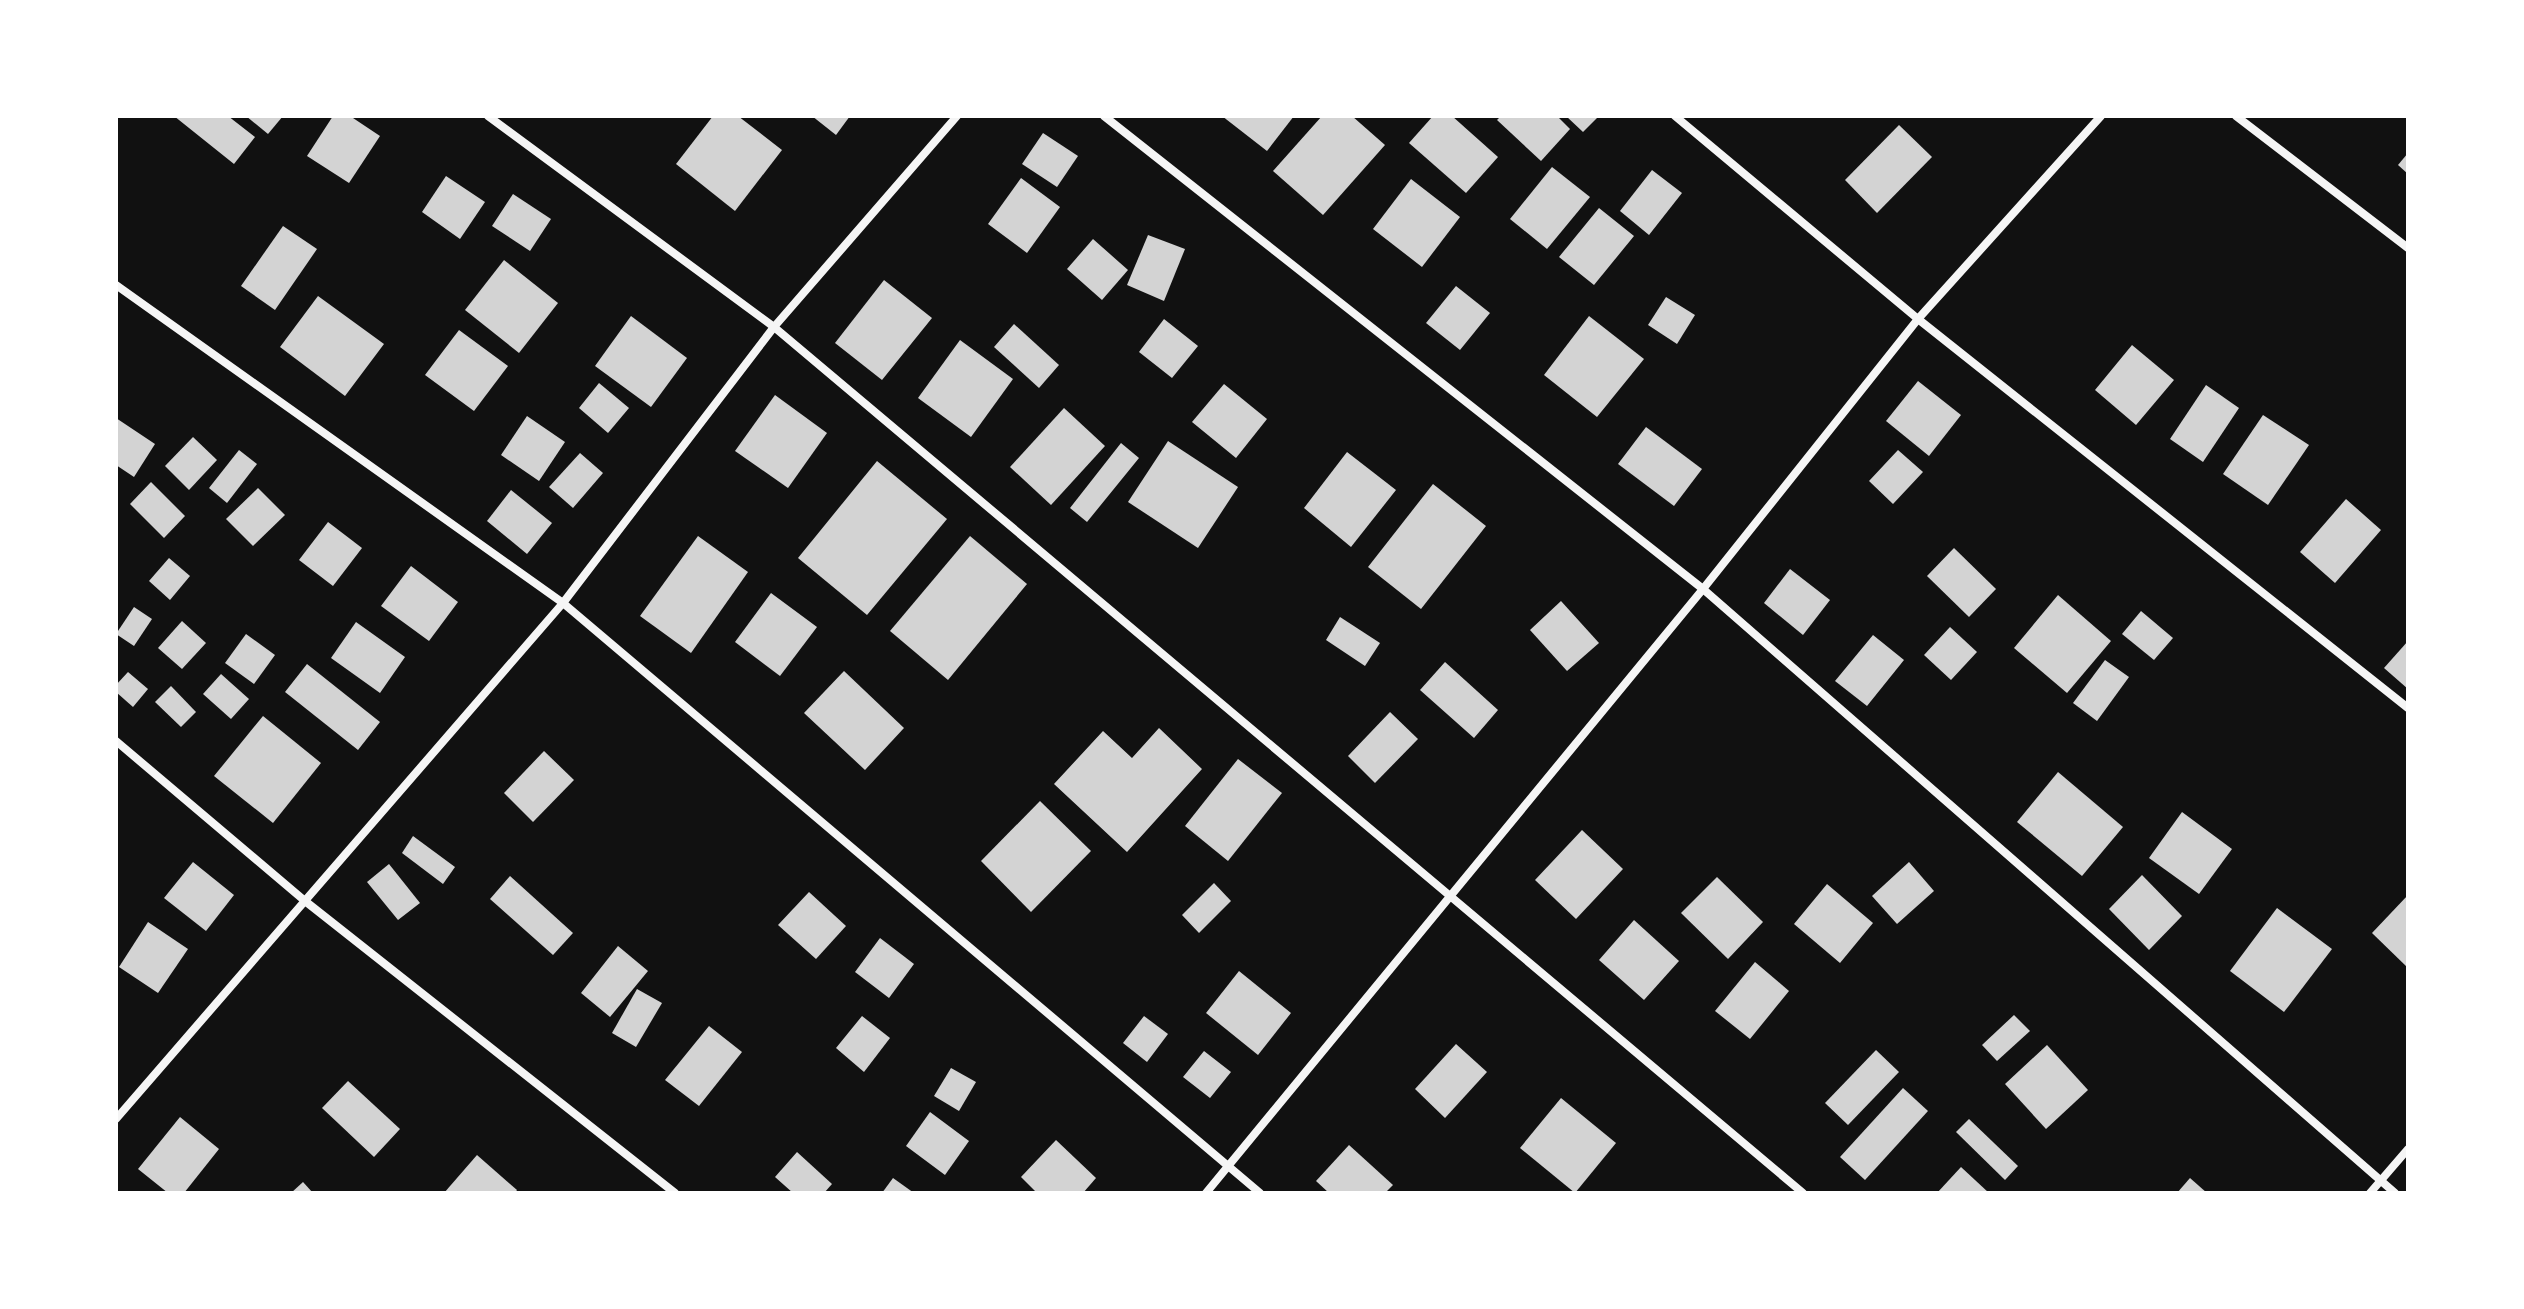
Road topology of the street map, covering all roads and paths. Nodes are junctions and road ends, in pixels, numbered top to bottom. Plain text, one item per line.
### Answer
1 (488, 116) edge
2 (957, 116) edge
3 (1104, 116) edge
4 (1675, 116) edge
5 (2101, 116) edge
6 (2236, 116) edge
7 (2408, 248) edge
8 (116, 285) edge
9 (1918, 319) junction
10 (774, 327) junction
11 (1703, 589) junction
12 (563, 603) junction
13 (2408, 708) edge
14 (116, 741) edge
15 (1451, 896) junction
16 (305, 901) junction
17 (116, 1119) edge
18 (2408, 1149) edge
19 (1229, 1166) junction
20 (2381, 1181) junction
21 (675, 1193) edge
22 (1206, 1193) edge
23 (1260, 1193) edge
24 (1803, 1193) edge
25 (2370, 1193) edge
26 (2395, 1193) edge

1 - 10 street
2 - 10 street
3 - 11 street
4 - 9 street
5 - 9 street
6 - 7 street
8 - 12 street
9 - 11 street
9 - 13 street
10 - 12 street
10 - 15 street
11 - 15 street
11 - 20 street
12 - 16 street
12 - 19 street
14 - 16 street
15 - 19 street
15 - 24 street
16 - 17 street
16 - 21 street
18 - 20 street
19 - 22 street
19 - 23 street
20 - 25 street
20 - 26 street

